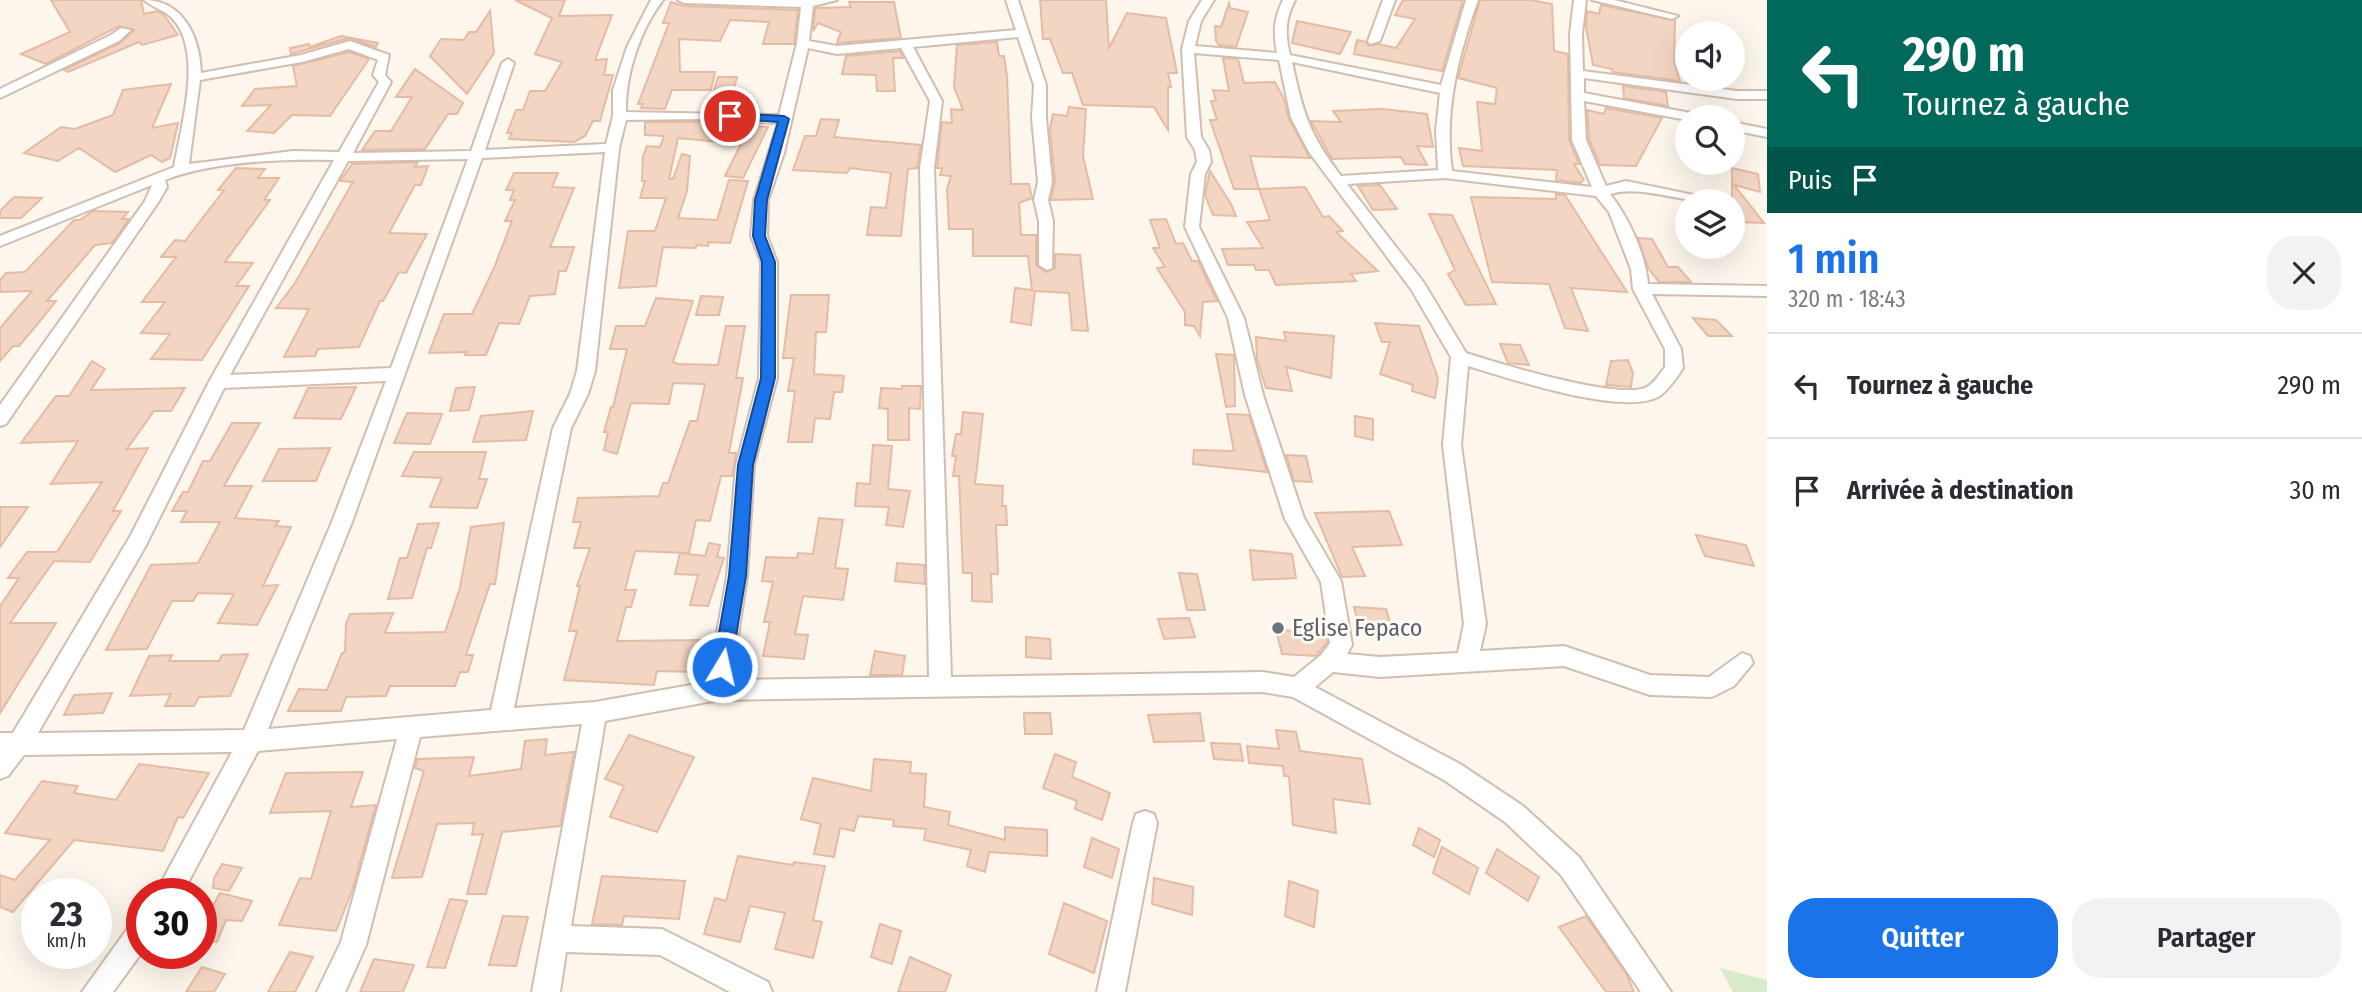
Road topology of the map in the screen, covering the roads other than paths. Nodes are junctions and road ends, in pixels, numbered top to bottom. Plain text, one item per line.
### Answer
1 (150, 0) edge
2 (657, 0) edge
3 (684, 0) edge
4 (831, 0) edge
5 (1012, 0) edge
6 (1208, 0) edge
7 (1289, 0) edge
8 (1389, 0) edge
9 (1472, 0) edge
10 (1580, 0) edge
11 (1598, 0) edge
12 (807, 4) junction
13 (1672, 16) dead end
14 (125, 30) dead end
15 (1023, 33) junction
16 (1374, 41) dead end
17 (803, 43) junction
18 (906, 45) junction
19 (1188, 49) junction
20 (1283, 57) junction
21 (508, 63) dead end
22 (1578, 74) junction
23 (193, 78) junction
24 (1446, 90) junction
25 (0, 94) edge
26 (1767, 95) edge
27 (1579, 96) junction
28 (1675, 114) edge
29 (620, 116) junction
30 (784, 119) junction
31 (1745, 129) edge
32 (1767, 133) edge
33 (611, 148) junction
34 (478, 153) junction
35 (341, 156) junction
36 (181, 169) junction
37 (1445, 174) junction
38 (157, 177) junction
39 (1337, 180) junction
40 (1601, 192) junction
41 (1675, 195) edge
42 (0, 241) edge
43 (1046, 265) dead end
44 (1641, 289) junction
45 (1767, 291) edge
46 (1460, 357) junction
47 (397, 374) junction
48 (218, 382) junction
49 (0, 419) edge
50 (1329, 662) junction
51 (1742, 663) dead end
52 (1467, 664) junction
53 (940, 685) junction
54 (1297, 688) junction
55 (718, 690) junction
56 (594, 712) junction
57 (501, 718) junction
58 (411, 729) junction
59 (251, 741) junction
60 (10, 743) edge
61 (0, 768) edge
62 (1145, 823) dead end
63 (177, 878) edge
64 (555, 939) junction
65 (126, 952) edge
66 (96, 992) edge
67 (331, 992) edge
68 (546, 992) edge
69 (758, 992) edge
70 (1111, 992) edge
71 (1657, 992) edge

1 - 23 street
2 - 29 street
3 - 12 street
4 - 12 street
5 - 15 street
6 - 19 street
7 - 20 street
8 - 16 street
9 - 24 street
10 - 22 street
11 - 13 street
12 - 17 street
14 - 25 street
15 - 18 street
15 - 43 street
17 - 18 street
17 - 30 street
18 - 53 street
19 - 20 street
19 - 50 street
20 - 24 street
20 - 39 street
21 - 34 street
22 - 26 street
22 - 27 street
23 - 35 street
23 - 36 street
24 - 37 street
27 - 28 street
27 - 40 street
29 - 30 street
29 - 33 street
30 - 55 street
31 - 32 street
33 - 34 street
33 - 57 street
34 - 35 street
34 - 47 street
35 - 36 street
35 - 48 street
36 - 38 street
37 - 39 street
37 - 40 street
38 - 42 street
38 - 49 street
39 - 46 street
40 - 41 street
40 - 44 street
44 - 45 street
44 - 46 street
46 - 52 street
47 - 48 street
47 - 59 street
48 - 60 street
50 - 52 street
50 - 54 street
51 - 52 street
53 - 54 street
53 - 55 street
54 - 71 street
55 - 56 street
56 - 57 street
56 - 64 street
57 - 58 street
58 - 59 street
58 - 67 street
59 - 60 street
59 - 63 street
60 - 61 street
62 - 70 street
64 - 68 street
64 - 69 street
65 - 66 street

